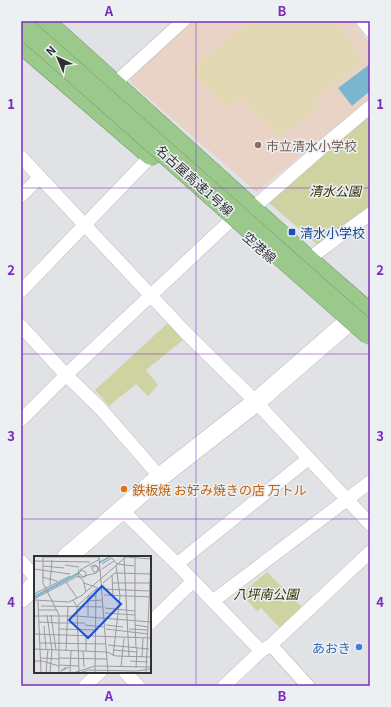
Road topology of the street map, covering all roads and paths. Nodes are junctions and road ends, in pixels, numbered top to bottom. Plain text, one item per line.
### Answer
1 (38, 21) edge
2 (183, 21) edge
3 (363, 21) edge
4 (21, 25) edge
5 (370, 30) edge
6 (21, 32) edge
7 (21, 42) edge
8 (78, 76) junction
9 (111, 86) junction
10 (370, 107) edge
11 (152, 155) junction
12 (21, 157) edge
13 (40, 177) junction
14 (21, 196) edge
15 (252, 209) junction
16 (370, 214) edge
17 (230, 221) junction
18 (86, 224) junction
19 (307, 260) junction
20 (21, 291) edge
21 (152, 295) junction
22 (369, 314) edge
23 (347, 323) junction
24 (21, 326) edge
25 (370, 334) edge
26 (370, 344) edge
27 (66, 375) junction
28 (256, 402) junction
29 (21, 420) edge
30 (308, 459) junction
31 (160, 477) junction
32 (370, 482) edge
33 (348, 499) junction
34 (122, 510) junction
35 (370, 524) edge
36 (370, 552) edge
37 (68, 556) edge
38 (21, 562) edge
39 (177, 564) junction
40 (34, 575) edge
41 (193, 581) junction
42 (34, 586) edge
43 (21, 598) edge
44 (213, 601) junction
45 (151, 622) edge
46 (266, 648) junction
47 (99, 673) edge
48 (125, 673) edge
49 (85, 686) edge
50 (138, 686) edge
51 (224, 686) edge
52 (308, 686) edge

1 - 9 highway, 名古屋高速1号線
2 - 9 street
3 - 5 street
4 - 8 highway, 名古屋高速1号線, bridge
6 - 8 highway, bridge
7 - 11 highway, 空港線
8 - 25 highway, 名古屋高速1号線, bridge
9 - 15 highway, 空港線
9 - 22 highway, 名古屋高速1号線
10 - 15 street
11 - 17 highway, 空港線
11 - 18 street
12 - 13 street
13 - 14 street
13 - 18 street
15 - 19 highway, 空港線
16 - 19 street
17 - 21 street
17 - 23 highway, 空港線
18 - 20 street
18 - 21 street
19 - 22 highway, 空港線
21 - 27 street
21 - 28 street
22 - 23 street
23 - 26 highway, 空港線
23 - 28 street
24 - 27 street
27 - 29 street
27 - 31 street
28 - 30 street
28 - 31 street
30 - 33 street
30 - 39 street
31 - 34 street
32 - 33 street
33 - 35 street
33 - 44 street
34 - 37 street
34 - 39 street
36 - 46 street
38 - 40 street
39 - 41 street
41 - 44 street
41 - 45 street
42 - 43 street
44 - 46 street
46 - 51 street
46 - 52 street
47 - 49 street
48 - 50 street

